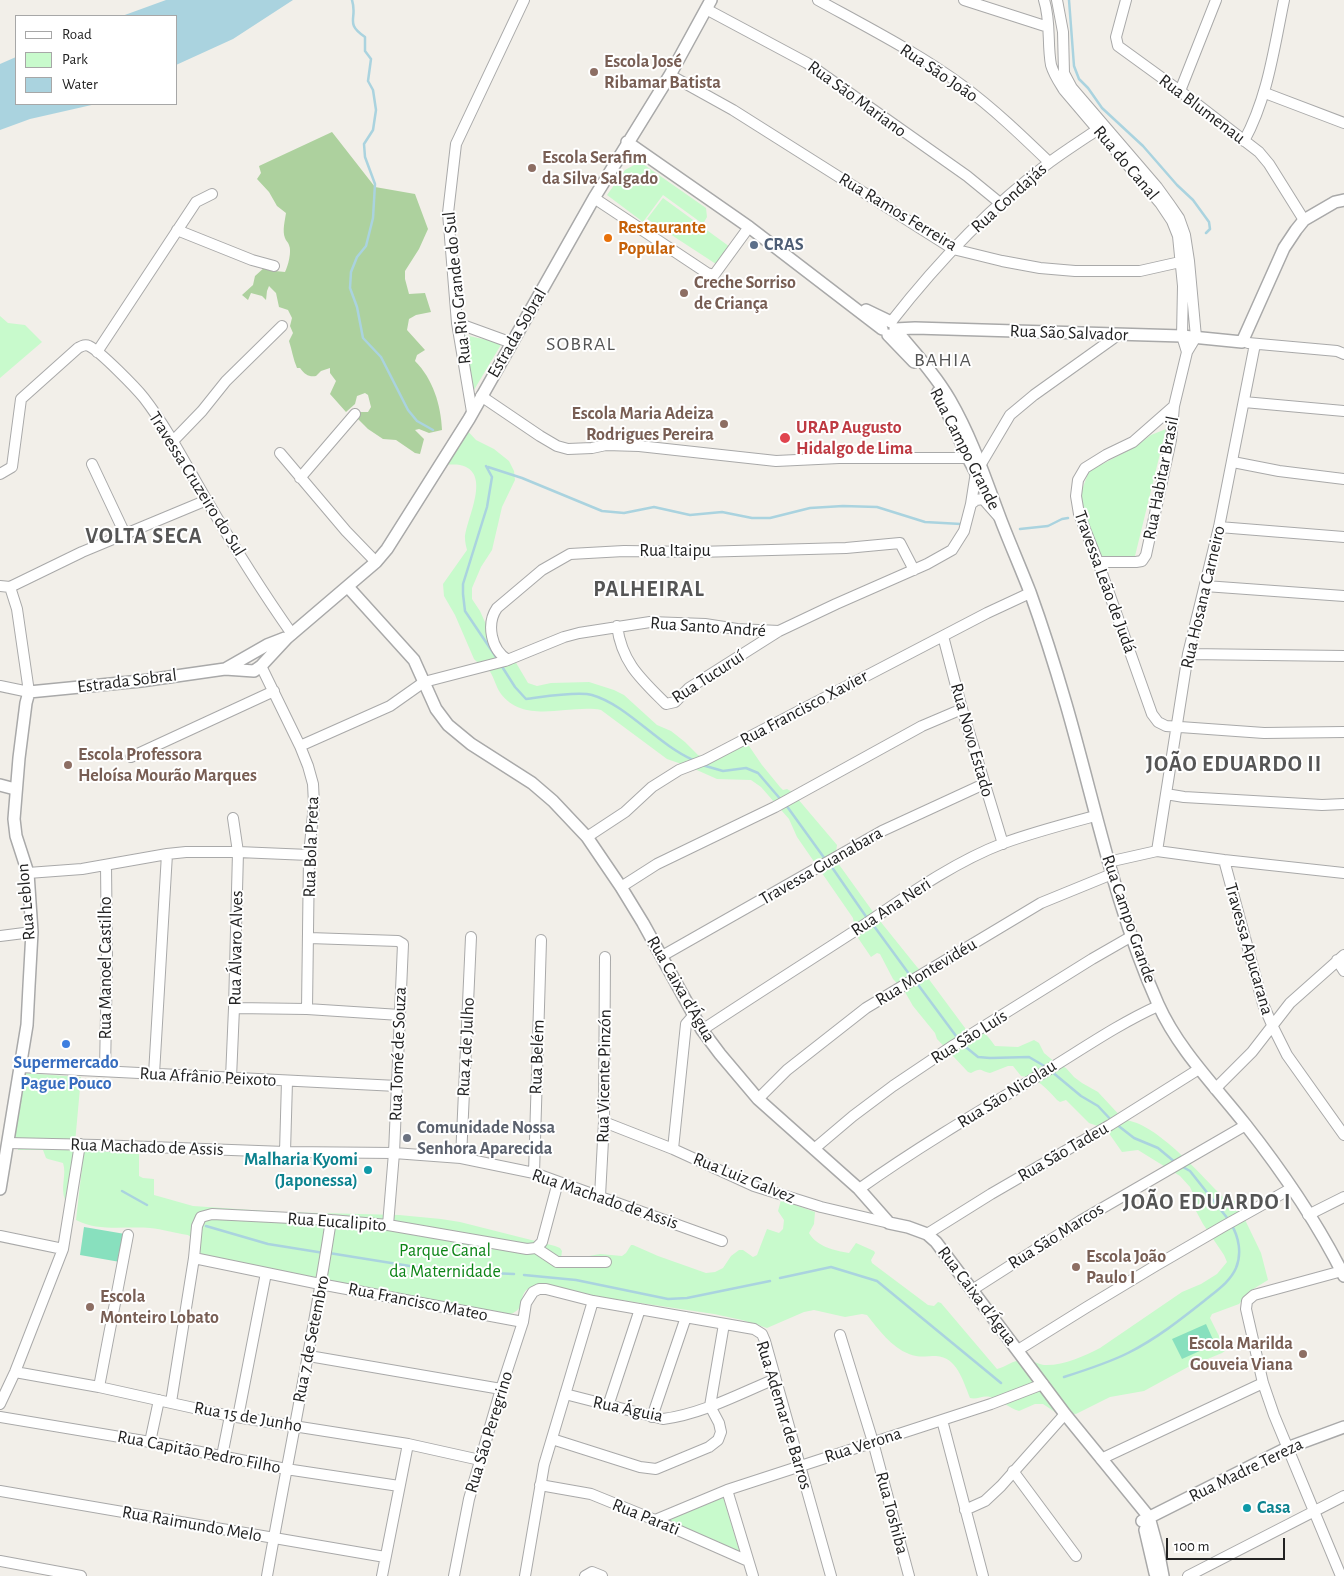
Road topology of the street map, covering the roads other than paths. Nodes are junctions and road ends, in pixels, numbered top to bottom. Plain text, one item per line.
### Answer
1 (524, 0) edge
2 (818, 0) edge
3 (964, 0) edge
4 (1044, 0) edge
5 (1057, 0) edge
6 (1126, 0) edge
7 (1216, 0) edge
8 (1284, 0) edge
9 (709, 4) edge
10 (1048, 27) junction
11 (670, 75) junction
12 (1180, 91) junction
13 (1265, 94) junction
14 (1344, 123) edge
15 (1097, 130) junction
16 (1244, 141) junction
17 (627, 142) junction
18 (1049, 162) junction
19 (212, 194) dead end
20 (594, 198) junction
21 (1344, 200) edge
22 (1000, 203) junction
23 (1304, 220) junction
24 (749, 227) junction
25 (177, 230) junction
26 (954, 249) junction
27 (1180, 262) junction
28 (274, 266) dead end
29 (457, 322) junction
30 (282, 326) dead end
31 (889, 329) junction
32 (1118, 335) junction
33 (1182, 336) junction
34 (1196, 337) junction
35 (512, 342) junction
36 (1242, 342) junction
37 (1255, 344) junction
38 (97, 352) junction
39 (1187, 352) junction
40 (1344, 354) edge
41 (481, 396) junction
42 (1244, 402) junction
43 (1174, 406) junction
44 (1344, 411) edge
45 (355, 414) dead end
46 (470, 415) junction
47 (173, 441) junction
48 (280, 453) dead end
49 (968, 458) junction
50 (1233, 462) junction
51 (92, 464) dead end
52 (978, 468) junction
53 (0, 474) edge
54 (300, 478) junction
55 (1344, 479) edge
56 (207, 500) junction
57 (971, 504) junction
58 (1001, 520) junction
59 (1219, 527) junction
60 (125, 534) junction
61 (1344, 537) edge
62 (376, 562) junction
63 (1098, 562) junction
64 (914, 570) junction
65 (5, 586) edge
66 (1206, 586) junction
67 (348, 587) junction
68 (1030, 593) junction
69 (1344, 596) edge
70 (617, 626) junction
71 (779, 631) junction
72 (289, 636) junction
73 (943, 636) junction
74 (269, 650) junction
75 (1188, 654) junction
76 (1344, 656) edge
77 (243, 659) junction
78 (503, 661) junction
79 (262, 666) junction
80 (225, 669) junction
81 (248, 671) junction
82 (424, 682) junction
83 (0, 686) edge
84 (274, 691) junction
85 (29, 692) junction
86 (962, 709) junction
87 (1177, 726) junction
88 (1344, 732) edge
89 (300, 746) junction
90 (131, 757) dead end
91 (984, 784) junction
92 (0, 785) edge
93 (15, 789) junction
94 (1166, 794) junction
95 (1344, 804) edge
96 (1095, 816) junction
97 (233, 818) dead end
98 (587, 837) junction
99 (1004, 844) junction
100 (1157, 851) junction
101 (238, 852) junction
102 (167, 854) junction
103 (309, 855) junction
104 (1224, 860) junction
105 (1108, 862) junction
106 (106, 865) junction
107 (28, 873) junction
108 (1344, 873) edge
109 (1112, 874) junction
110 (621, 887) junction
111 (32, 932) junction
112 (0, 936) edge
113 (471, 936) dead end
114 (1132, 936) junction
115 (309, 938) junction
116 (541, 940) dead end
117 (662, 956) junction
118 (605, 957) dead end
119 (1341, 958) edge
120 (1344, 971) edge
121 (1158, 1006) junction
122 (234, 1008) junction
123 (307, 1009) junction
124 (400, 1015) junction
125 (693, 1016) junction
126 (1273, 1027) junction
127 (702, 1030) junction
128 (20, 1067) junction
129 (1199, 1069) junction
130 (105, 1071) junction
131 (154, 1074) junction
132 (231, 1078) junction
133 (287, 1081) junction
134 (397, 1086) junction
135 (1215, 1089) junction
136 (758, 1099) junction
137 (604, 1122) junction
138 (1246, 1125) junction
139 (1344, 1135) edge
140 (8, 1143) junction
141 (80, 1144) junction
142 (673, 1149) junction
143 (814, 1149) junction
144 (284, 1152) junction
145 (394, 1153) junction
146 (461, 1158) junction
147 (534, 1173) junction
148 (558, 1182) junction
149 (1292, 1188) junction
150 (0, 1189) edge
151 (859, 1189) junction
152 (600, 1196) junction
153 (1344, 1197) edge
154 (1308, 1215) junction
155 (331, 1220) junction
156 (889, 1223) junction
157 (388, 1225) junction
158 (927, 1234) junction
159 (128, 1235) dead end
160 (0, 1236) edge
161 (722, 1241) dead end
162 (536, 1248) junction
163 (63, 1249) junction
164 (194, 1258) junction
165 (606, 1262) dead end
166 (1342, 1267) edge
167 (266, 1273) junction
168 (320, 1284) junction
169 (972, 1290) junction
170 (533, 1292) joint
171 (593, 1301) junction
172 (640, 1309) junction
173 (686, 1317) junction
174 (523, 1322) junction
175 (724, 1324) junction
176 (840, 1334) dead end
177 (1018, 1350) junction
178 (309, 1356) junction
179 (15, 1372) junction
180 (775, 1379) junction
181 (1263, 1383) junction
182 (1043, 1384) junction
183 (99, 1387) junction
184 (501, 1389) junction
185 (565, 1394) junction
186 (159, 1400) junction
187 (171, 1402) junction
188 (0, 1404) edge
189 (608, 1406) junction
190 (710, 1406) junction
191 (1065, 1414) junction
192 (234, 1416) junction
193 (0, 1417) edge
194 (652, 1417) junction
195 (942, 1420) junction
196 (294, 1426) junction
197 (1344, 1427) edge
198 (552, 1439) junction
199 (150, 1442) junction
200 (873, 1442) junction
201 (408, 1444) junction
202 (1287, 1448) junction
203 (222, 1456) junction
204 (1101, 1459) junction
205 (480, 1460) junction
206 (801, 1466) junction
207 (286, 1469) junction
208 (1013, 1471) junction
209 (540, 1485) junction
210 (399, 1486) junction
211 (727, 1490) junction
212 (0, 1491) edge
213 (1344, 1496) edge
214 (1166, 1509) junction
215 (965, 1510) junction
216 (1313, 1511) junction
217 (1146, 1519) junction
218 (655, 1520) junction
219 (274, 1538) junction
220 (1156, 1542) junction
221 (1076, 1556) dead end
222 (385, 1557) junction
223 (0, 1561) edge
224 (748, 1561) junction
225 (1340, 1562) edge
226 (586, 1574) edge
227 (81, 1576) edge
228 (267, 1576) edge
229 (382, 1576) edge
230 (454, 1576) edge
231 (525, 1576) edge
232 (602, 1576) edge
233 (753, 1576) edge
234 (831, 1576) edge
235 (909, 1576) edge
236 (983, 1576) edge
237 (1155, 1576) edge
238 (1163, 1576) edge
239 (1188, 1576) edge
240 (1341, 1576) edge

1 - 29 street, Rua Rio Grande do Sul
2 - 18 street, Rua São João
3 - 10 street
4 - 10 street, Rua do Canal
5 - 34 street, Rua do Canal
6 - 12 street, Rua Blumenau
7 - 12 street
8 - 13 street
9 - 11 street, Estrada Sobral
9 - 22 street, Rua São Mariano
10 - 15 street, Rua do Canal
11 - 17 street, Estrada Sobral
11 - 26 street, Rua Ramos Ferreira
12 - 16 street, Rua Blumenau
13 - 14 street
13 - 16 street
15 - 18 street, Rua Condajás
15 - 27 street, Rua do Canal
16 - 23 street, Rua Blumenau
17 - 20 street, Estrada Sobral
17 - 24 street
18 - 22 street, Rua Condajás
19 - 25 street
20 - 24 street
20 - 35 street, Estrada Sobral
21 - 23 street
22 - 26 street, Rua Condajás
23 - 36 street
24 - 31 street, Rua Campo Grande
25 - 28 street
25 - 38 street
26 - 27 street, Rua Ramos Ferreira
26 - 31 street, Rua Condajás
27 - 33 street, Rua do Canal
29 - 35 street
29 - 46 street, Rua Rio Grande do Sul
30 - 47 street
31 - 32 street, Rua São Salvador
31 - 49 street, Rua Campo Grande
31 - 52 street, Rua Campo Grande
32 - 33 street, Rua São Salvador
32 - 52 street, Rua Santo André
33 - 34 street, Rua São Salvador
33 - 39 street
34 - 36 street, Rua São Salvador
34 - 39 street, Rua Habitar Brasil
35 - 41 street, Estrada Sobral
36 - 37 street
37 - 40 street
37 - 42 street, Rua Hosana Carneiro
38 - 47 street, Travessa Cruzeiro do Sul
38 - 53 street, Travessa Cruzeiro do Sul
39 - 43 street, Rua Habitar Brasil
41 - 46 street, Estrada Sobral
41 - 49 street
42 - 44 street
42 - 50 street, Rua Hosana Carneiro
43 - 63 street, Rua Habitar Brasil
43 - 63 street, Travessa Leão de Judá
45 - 54 street
46 - 62 street, Estrada Sobral
47 - 56 street, Travessa Cruzeiro do Sul
48 - 54 street
49 - 52 street, Rua Campo Grande
50 - 55 street
50 - 59 street, Rua Hosana Carneiro
51 - 60 street
52 - 57 street, Rua Santo André
52 - 58 street, Rua Campo Grande
54 - 62 street
56 - 60 street
56 - 72 street, Travessa Cruzeiro do Sul
57 - 58 street
57 - 64 street, Rua Santo André
58 - 68 street, Rua Campo Grande
59 - 61 street
59 - 66 street, Rua Hosana Carneiro
60 - 65 street
62 - 67 street, Estrada Sobral
63 - 87 street, Travessa Leão de Judá
64 - 71 street, Rua Santo André
64 - 78 street, Rua Itaipu
65 - 85 street, Rua Leblon
66 - 69 street
66 - 75 street, Rua Hosana Carneiro
67 - 72 street, Estrada Sobral
67 - 82 street, Rua Caixa d'Água
68 - 73 street, Rua Francisco Xavier
68 - 96 street, Rua Campo Grande
70 - 71 street, Rua Santo André
70 - 71 street, Rua Tucuruí
70 - 78 street, Rua Santo André
72 - 74 street, Estrada Sobral
73 - 86 street, Rua Novo Estado
73 - 98 street, Rua Francisco Xavier
74 - 77 street, Estrada Sobral
74 - 79 street, Estrada Sobral
75 - 76 street
75 - 87 street, Rua Hosana Carneiro
77 - 80 street, Estrada Sobral
77 - 81 street
78 - 82 street, Rua Santo André
79 - 81 street, Estrada Sobral
79 - 84 street, Rua Bola Preta
80 - 81 street, Estrada Sobral
80 - 85 street, Estrada Sobral
82 - 89 street, Rua Santo André
82 - 98 street, Rua Caixa d'Água
83 - 85 street
84 - 89 street, Rua Bola Preta
84 - 90 street
85 - 93 street, Rua Leblon
86 - 91 street, Rua Novo Estado
86 - 110 street
87 - 88 street, Travessa Leão de Judá
87 - 94 street, Rua Hosana Carneiro
89 - 103 street, Rua Bola Preta
91 - 99 street, Rua Novo Estado
91 - 117 street, Travessa Guanabara
92 - 93 street
93 - 107 street, Rua Leblon
94 - 95 street
94 - 100 street, Rua Hosana Carneiro
96 - 99 street, Rua Ana Neri
96 - 105 street, Rua Campo Grande
97 - 101 street, Rua Álvaro Alves
98 - 110 street, Rua Caixa d'Água
99 - 127 street, Rua Ana Neri
100 - 104 street
100 - 105 street
101 - 102 street
101 - 103 street
101 - 122 street, Rua Álvaro Alves
102 - 106 street
102 - 131 street
103 - 115 street, Rua Bola Preta
104 - 108 street
104 - 126 street, Travessa Apucarana
105 - 109 street, Rua Campo Grande
106 - 107 street
106 - 130 street, Rua Manoel Castilho
107 - 111 street, Rua Leblon
109 - 114 street, Rua Campo Grande
109 - 136 street, Rua Montevidéu
110 - 117 street, Rua Caixa d'Água
111 - 112 street
111 - 128 street, Rua Leblon
113 - 146 street, Rua 4 de Julho
114 - 121 street, Rua Campo Grande
114 - 143 street, Rua São Luís
115 - 123 street, Rua Bola Preta
115 - 124 street, Rua Tomé de Souza
116 - 147 street, Rua Belém
117 - 125 street, Rua Caixa d'Água
118 - 137 street, Rua Vicente Pinzón
119 - 120 street
119 - 126 street
121 - 129 street, Rua Campo Grande
121 - 151 street, Rua São Nicolau
122 - 123 street
122 - 132 street, Rua Álvaro Alves
123 - 124 street
124 - 134 street, Rua Tomé de Souza
125 - 127 street, Rua Caixa d'Água
125 - 142 street
126 - 135 street
126 - 139 street, Travessa Apucarana
127 - 136 street, Rua Caixa d'Água
128 - 130 street, Rua Afrânio Peixoto
128 - 140 street, Rua Leblon
129 - 135 street, Rua Campo Grande
129 - 158 street, Rua São Tadeu
130 - 131 street, Rua Afrânio Peixoto
131 - 132 street, Rua Afrânio Peixoto
132 - 133 street, Rua Afrânio Peixoto
133 - 134 street, Rua Afrânio Peixoto
133 - 144 street
134 - 145 street, Rua Tomé de Souza
135 - 138 street, Rua Campo Grande
136 - 143 street, Rua Caixa d'Água
137 - 142 street, Rua Luiz Galvez
137 - 152 street, Rua Vicente Pinzón
138 - 149 street, Rua Campo Grande
138 - 169 street, Rua São Marcos
140 - 141 street, Rua Machado de Assis
140 - 150 street, Rua Leblon
141 - 144 street, Rua Machado de Assis
141 - 163 street
142 - 156 street, Rua Luiz Galvez
143 - 151 street, Rua Caixa d'Água
144 - 145 street, Rua Machado de Assis
145 - 146 street, Rua Machado de Assis
145 - 157 street, Rua Tomé de Souza
146 - 147 street, Rua Machado de Assis
147 - 148 street, Rua Machado de Assis
148 - 152 street, Rua Machado de Assis
148 - 162 street
149 - 154 street, Rua Campo Grande
149 - 177 street
151 - 156 street, Rua Caixa d'Água
152 - 161 street, Rua Machado de Assis
153 - 154 street
154 - 166 street, Rua Campo Grande
155 - 157 street, Rua Eucalipito
155 - 164 street, Rua Eucalipito
155 - 168 street, Rua 7 de Setembro
156 - 158 street, Rua Caixa d'Água
157 - 162 street, Rua Eucalipito
158 - 169 street, Rua Caixa d'Água
159 - 183 street
160 - 163 street
162 - 165 street
163 - 179 street
164 - 167 street, Rua Francisco Mateo
164 - 187 street
166 - 181 street
167 - 168 street, Rua Francisco Mateo
167 - 192 street
168 - 174 street, Rua Francisco Mateo
168 - 178 street, Rua 7 de Setembro
169 - 177 street, Rua Caixa d'Água
170 - 171 street, Rua Ademar de Barros
170 - 174 street, Rua São Peregrino
171 - 172 street, Rua Ademar de Barros
171 - 185 street
172 - 173 street, Rua Ademar de Barros
172 - 189 street
173 - 175 street, Rua Ademar de Barros
173 - 194 street
174 - 184 street, Rua São Peregrino
175 - 180 street, Rua Ademar de Barros
175 - 190 street
176 - 200 street, Rua Toshiba
177 - 182 street, Rua Caixa d'Água
178 - 184 street
178 - 196 street, Rua 7 de Setembro
179 - 183 street, Rua 15 de Junho
179 - 188 street
180 - 190 street, Rua Águia
180 - 206 street, Rua Ademar de Barros
181 - 202 street
181 - 204 street
182 - 191 street, Rua Caixa d'Água
182 - 195 street, Rua Verona
183 - 186 street, Rua 15 de Junho
184 - 205 street, Rua São Peregrino
185 - 189 street, Rua Águia
185 - 198 street
186 - 187 street, Rua 15 de Junho
186 - 199 street
187 - 192 street, Rua 15 de Junho
189 - 194 street, Rua Águia
190 - 194 street, Rua Águia
190 - 198 street
191 - 204 street, Rua Caixa d'Água
191 - 208 street
192 - 196 street, Rua 15 de Junho
192 - 203 street
193 - 199 street, Rua Capitão Pedro Filho
195 - 200 street, Rua Verona
195 - 215 street
196 - 201 street, Rua 15 de Junho
196 - 207 street, Rua 7 de Setembro
197 - 202 street, Rua Madre Tereza
198 - 209 street
199 - 203 street, Rua Capitão Pedro Filho
200 - 206 street, Rua Verona
200 - 235 street, Rua Toshiba
201 - 205 street, Rua 15 de Junho
201 - 210 street
202 - 214 street, Rua Madre Tereza
202 - 216 street
203 - 207 street, Rua Capitão Pedro Filho
204 - 217 street, Rua Caixa d'Água
205 - 230 street, Rua São Peregrino
206 - 211 street, Rua Verona
206 - 234 street, Rua Ademar de Barros
207 - 210 street, Rua Capitão Pedro Filho
207 - 219 street, Rua 7 de Setembro
208 - 215 street
208 - 221 street
209 - 218 street, Rua Parati
209 - 231 street
210 - 222 street
211 - 218 street, Rua Verona
211 - 224 street
212 - 219 street, Rua Raimundo Melo
213 - 216 street
214 - 217 street, Rua Madre Tereza
214 - 220 street
215 - 236 street
216 - 225 street
216 - 239 street
217 - 220 street, Rua Caixa d'Água
217 - 237 street, Rua Caixa d'Água
218 - 224 street, Rua Parati
219 - 222 street, Rua Raimundo Melo
219 - 228 street, Rua 7 de Setembro
220 - 238 street, Rua Caixa d'Água
222 - 229 street
223 - 227 street
224 - 233 street
225 - 240 street
226 - 232 street

